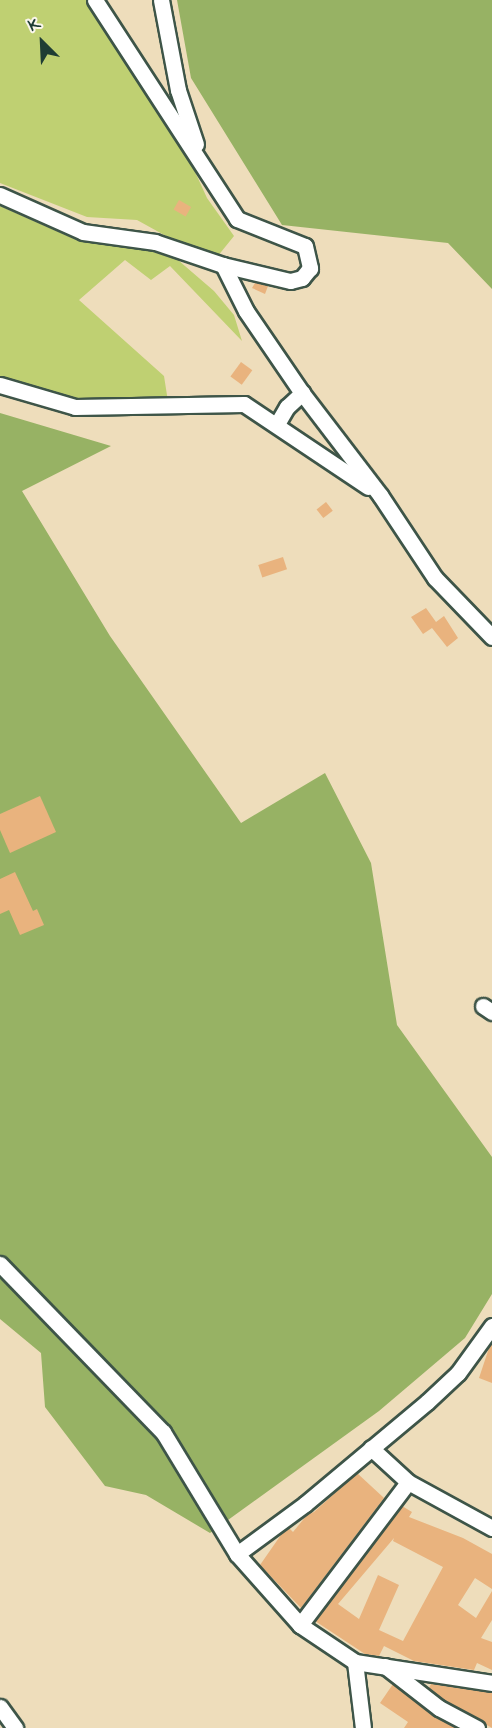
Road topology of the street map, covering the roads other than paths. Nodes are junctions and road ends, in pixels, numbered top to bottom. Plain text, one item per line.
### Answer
1 (95, 0) edge
2 (161, 0) edge
3 (204, 167) junction
4 (0, 195) edge
5 (223, 265) junction
6 (0, 385) edge
7 (302, 393) junction
8 (277, 424) junction
9 (380, 495) junction
10 (492, 637) edge
11 (0, 1264) edge
12 (492, 1326) edge
13 (370, 1448) junction
14 (408, 1482) junction
15 (492, 1528) edge
16 (237, 1554) junction
17 (300, 1624) junction
18 (355, 1662) junction
19 (383, 1664) junction
20 (492, 1683) edge
21 (0, 1707) edge
22 (15, 1728) edge
23 (363, 1728) edge
24 (477, 1728) edge

1 - 3 street
2 - 3 street
3 - 5 street
4 - 5 street
5 - 7 street
6 - 8 street
7 - 8 street
7 - 9 street
8 - 9 street
9 - 10 street
11 - 16 street
12 - 13 street
13 - 14 street
13 - 16 street
14 - 15 street
14 - 17 street
16 - 17 street
17 - 18 street
18 - 19 street
18 - 23 street
19 - 20 street
19 - 24 street
21 - 22 street

